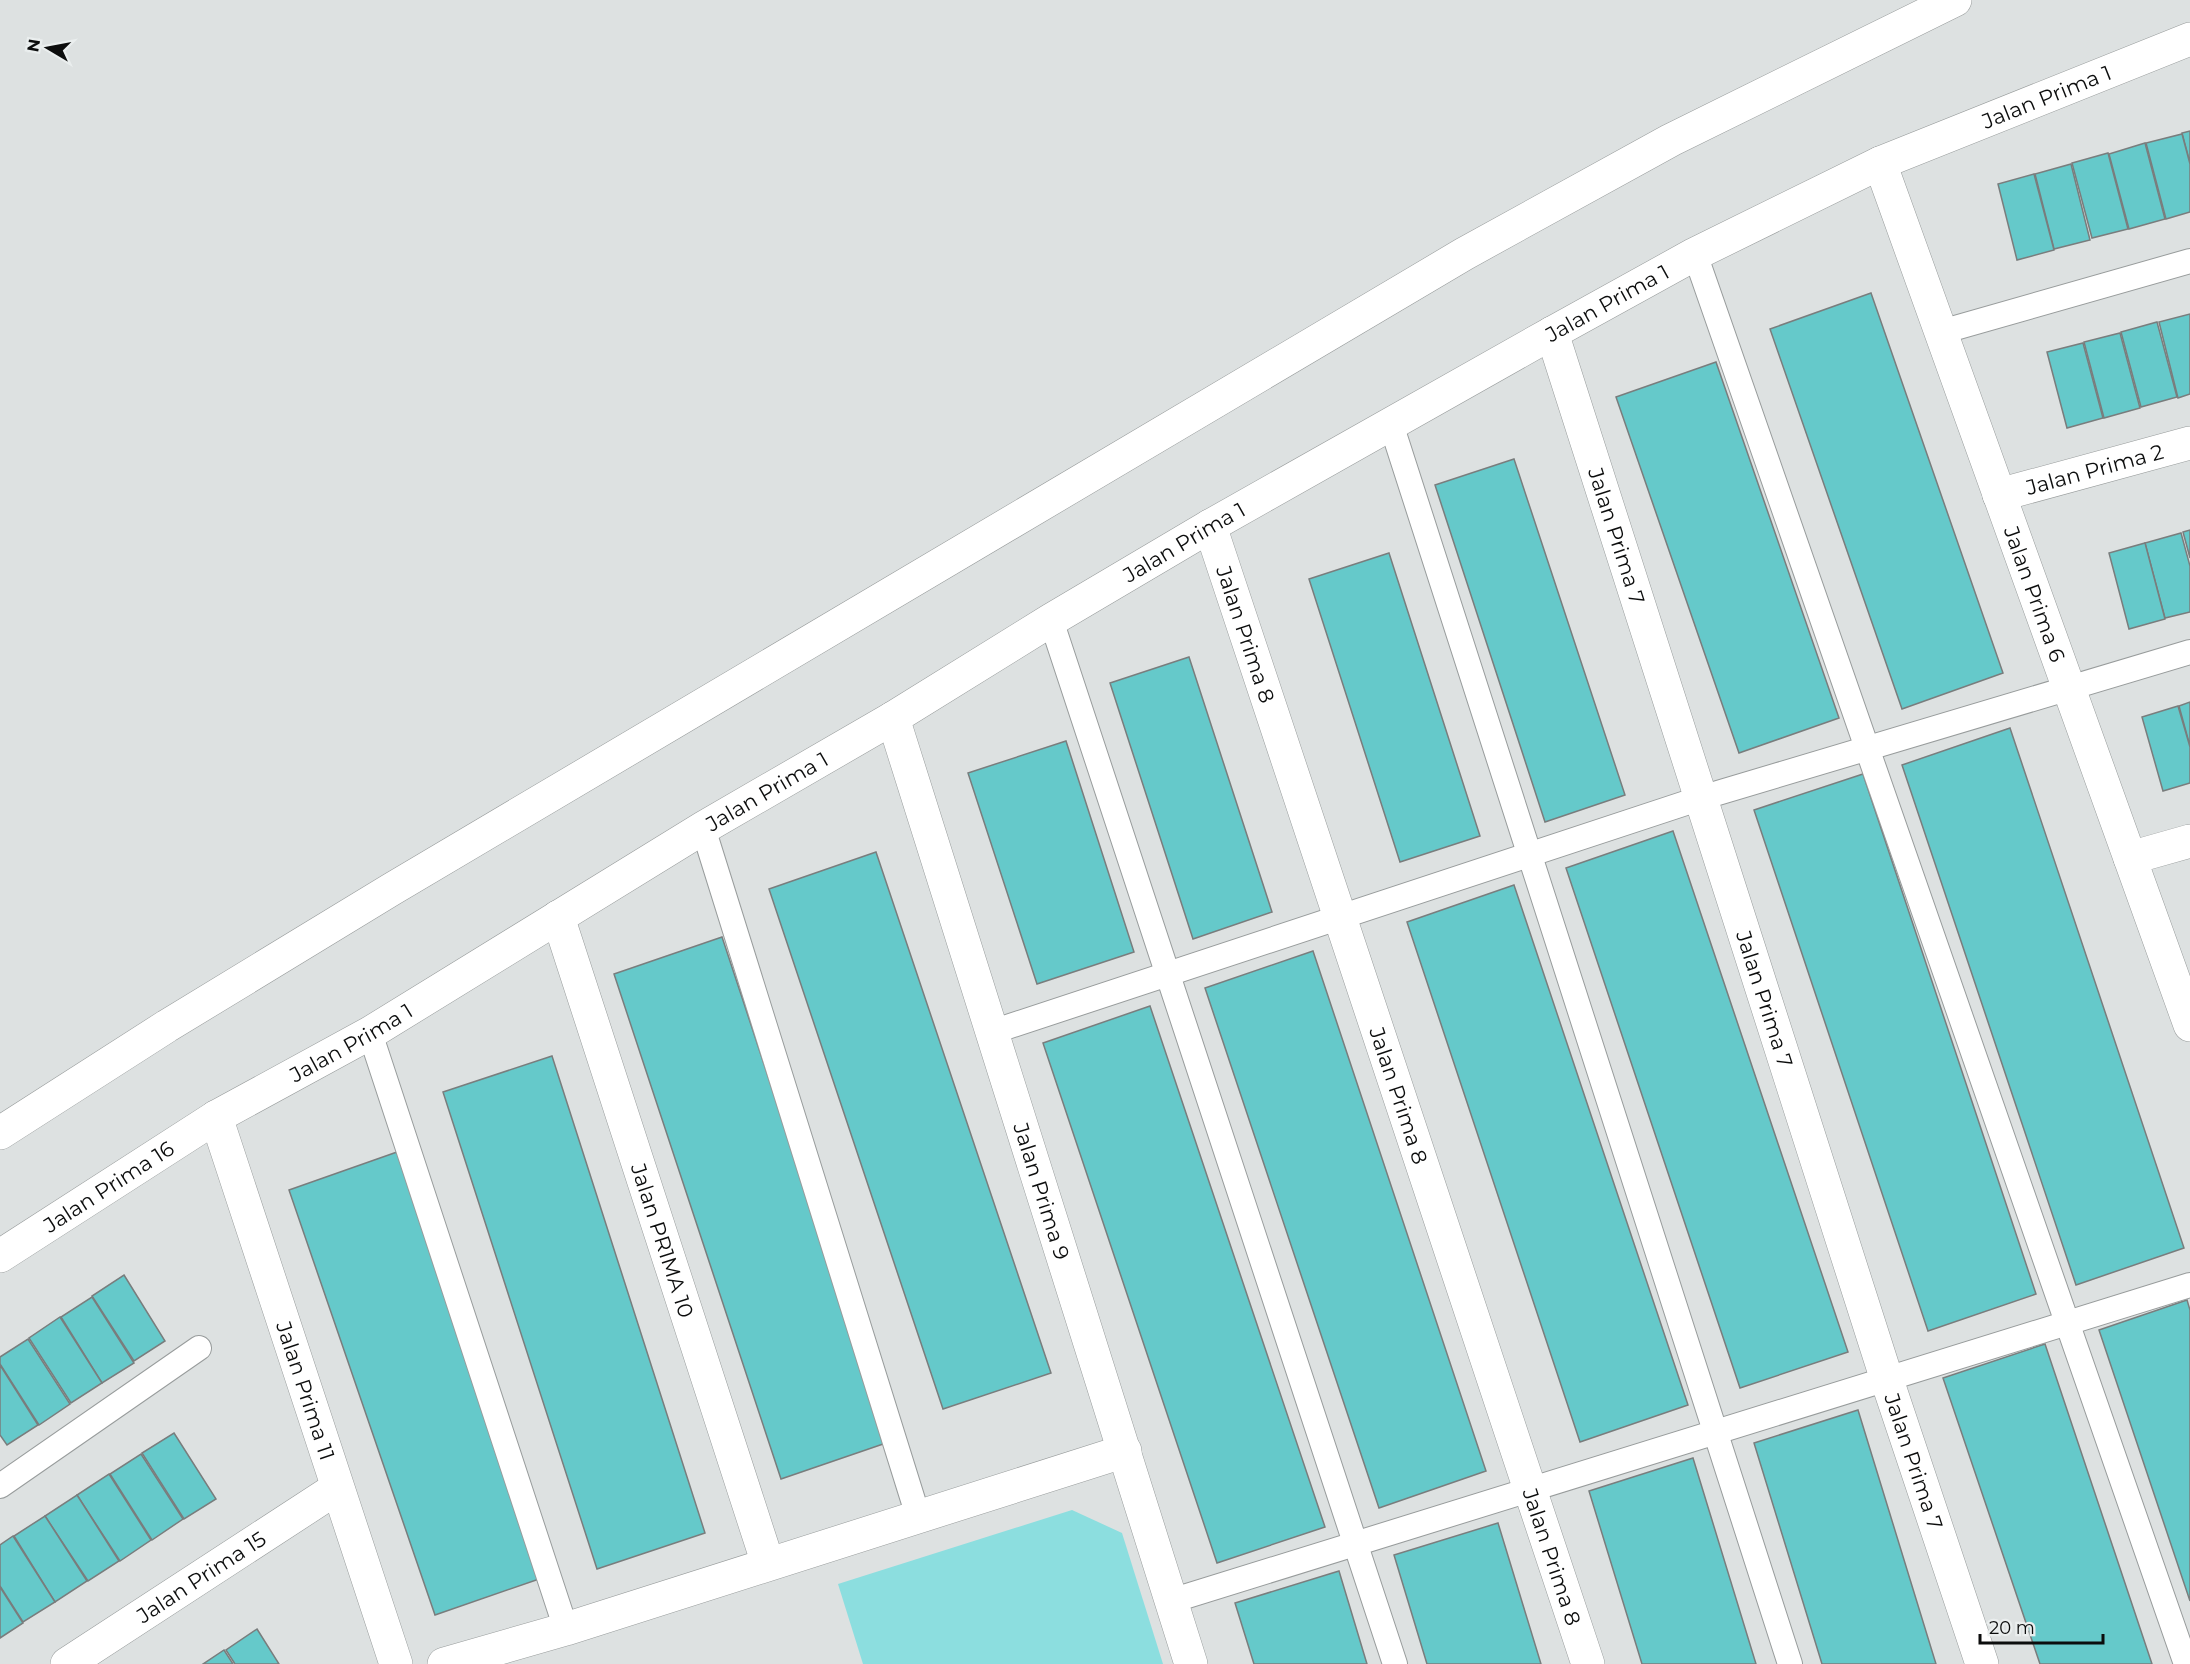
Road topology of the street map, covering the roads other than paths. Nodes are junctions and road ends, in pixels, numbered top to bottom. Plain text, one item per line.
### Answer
1 (1955, 0) edge
2 (2190, 39) edge
3 (1880, 163) junction
4 (1695, 254) junction
5 (2190, 261) edge
6 (1941, 332) junction
7 (1552, 333) junction
8 (1391, 424) junction
9 (2190, 443) edge
10 (1999, 495) junction
11 (1210, 526) junction
12 (1051, 620) junction
13 (2190, 652) edge
14 (2069, 688) junction
15 (893, 718) junction
16 (1868, 748) junction
17 (1701, 798) junction
18 (703, 828) junction
19 (2190, 841) edge
20 (1529, 855) junction
21 (2130, 858) junction
22 (558, 917) junction
23 (1340, 917) junction
24 (1168, 974) junction
25 (2190, 1025) edge
26 (992, 1032) junction
27 (370, 1033) junction
28 (216, 1117) junction
29 (0, 1133) edge
30 (0, 1256) edge
31 (2190, 1285) edge
32 (2068, 1323) junction
33 (199, 1348) dead end
34 (1887, 1380) junction
35 (1715, 1431) junction
36 (1125, 1451) junction
37 (0, 1486) edge
38 (337, 1488) junction
39 (1530, 1490) junction
40 (918, 1516) junction
41 (1356, 1544) junction
42 (768, 1564) junction
43 (1171, 1601) junction
44 (566, 1629) junction
45 (67, 1664) edge
46 (396, 1664) edge
47 (444, 1664) edge
48 (1191, 1664) edge
49 (1395, 1664) edge
50 (1588, 1664) edge
51 (1790, 1664) edge
52 (1982, 1664) edge
53 (2186, 1664) edge

1 - 29 street
2 - 3 street, Jalan Prima 1
3 - 4 street, Jalan Prima 1
3 - 6 street, Jalan Prima 6
4 - 7 street, Jalan Prima 1
4 - 16 lane
5 - 6 lane
6 - 10 street, Jalan Prima 6
7 - 8 street, Jalan Prima 1
7 - 17 street, Jalan Prima 7
8 - 11 street, Jalan Prima 1
8 - 20 lane
9 - 10 street, Jalan Prima 2
10 - 14 street, Jalan Prima 6
11 - 12 street, Jalan Prima 1
11 - 23 street, Jalan Prima 8
12 - 15 street, Jalan Prima 1
12 - 24 lane
13 - 14 lane
14 - 16 lane
14 - 21 street, Jalan Prima 6
15 - 18 street, Jalan Prima 1
15 - 26 street, Jalan Prima 9
16 - 17 lane
16 - 32 lane
17 - 20 lane
17 - 34 street, Jalan Prima 7
18 - 22 street, Jalan Prima 1
18 - 40 lane
19 - 21 street
20 - 23 lane
20 - 35 lane
21 - 25 street, Jalan Prima 6
22 - 27 street, Jalan Prima 1
22 - 42 street, Jalan PR1MA 10
23 - 24 lane
23 - 39 street, Jalan Prima 8
24 - 26 lane
24 - 41 lane
26 - 36 street, Jalan Prima 9
27 - 28 street, Jalan Prima 1
27 - 44 lane
28 - 30 street, Jalan Prima 16
28 - 38 street, Jalan Prima 11
31 - 32 lane
32 - 34 lane
32 - 53 lane
33 - 37 lane
34 - 35 lane
34 - 52 street, Jalan Prima 7
35 - 39 lane
35 - 51 lane
36 - 40 street
36 - 43 street, Jalan Prima 9
38 - 45 street, Jalan Prima 15
38 - 46 street, Jalan Prima 11
39 - 41 lane
39 - 50 street, Jalan Prima 8
40 - 42 street
41 - 43 lane
41 - 49 lane
42 - 44 street
43 - 48 street, Jalan Prima 9
44 - 47 street

